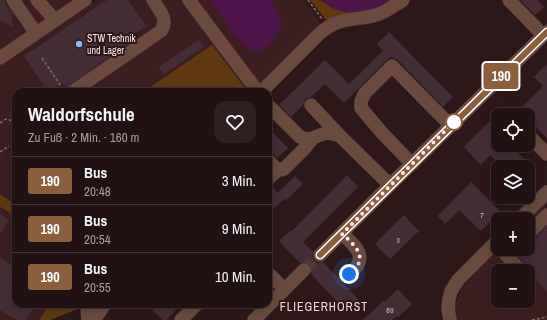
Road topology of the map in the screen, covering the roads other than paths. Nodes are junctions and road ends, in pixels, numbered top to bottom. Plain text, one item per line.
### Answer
1 (13, 0) edge
2 (37, 0) edge
3 (85, 0) edge
4 (152, 0) edge
5 (189, 0) edge
6 (403, 0) edge
7 (509, 0) edge
8 (55, 20) junction
9 (36, 33) junction
10 (545, 34) edge
11 (0, 58) edge
12 (78, 88) edge
13 (255, 88) edge
14 (266, 88) edge
15 (311, 105) dead end
16 (272, 109) edge
17 (451, 126) junction
18 (340, 136) junction
19 (312, 139) junction
20 (535, 142) edge
21 (547, 154) edge
22 (272, 164) edge
23 (412, 164) junction
24 (278, 170) junction
25 (272, 175) edge
26 (390, 185) junction
27 (547, 192) edge
28 (527, 212) edge
29 (547, 215) edge
30 (535, 227) edge
31 (342, 234) junction
32 (491, 247) edge
33 (320, 255) tunnel mouth
34 (304, 270) tunnel mouth
35 (349, 274) dead end
36 (272, 277) edge
37 (284, 290) junction
38 (272, 302) edge
39 (87, 308) edge
40 (102, 308) edge
41 (193, 308) edge
42 (266, 308) edge
43 (88, 320) edge
44 (94, 320) edge
45 (181, 320) edge
46 (254, 320) edge
47 (448, 320) edge

1 - 9 street
2 - 8 street
3 - 8 street
4 - 12 street
5 - 13 street
6 - 14 street
7 - 10 street
8 - 9 street
9 - 11 street
10 - 17 street
15 - 18 street
16 - 19 street
17 - 23 street
17 - 23 street
18 - 19 street
18 - 26 street
19 - 24 street
20 - 21 street
22 - 24 street
23 - 26 street
24 - 25 street
26 - 31 street
27 - 28 street
29 - 30 street
31 - 33 street
31 - 35 street
32 - 47 street
34 - 37 street
36 - 37 street
37 - 38 street
39 - 43 street
40 - 44 street
41 - 45 street
42 - 46 street

